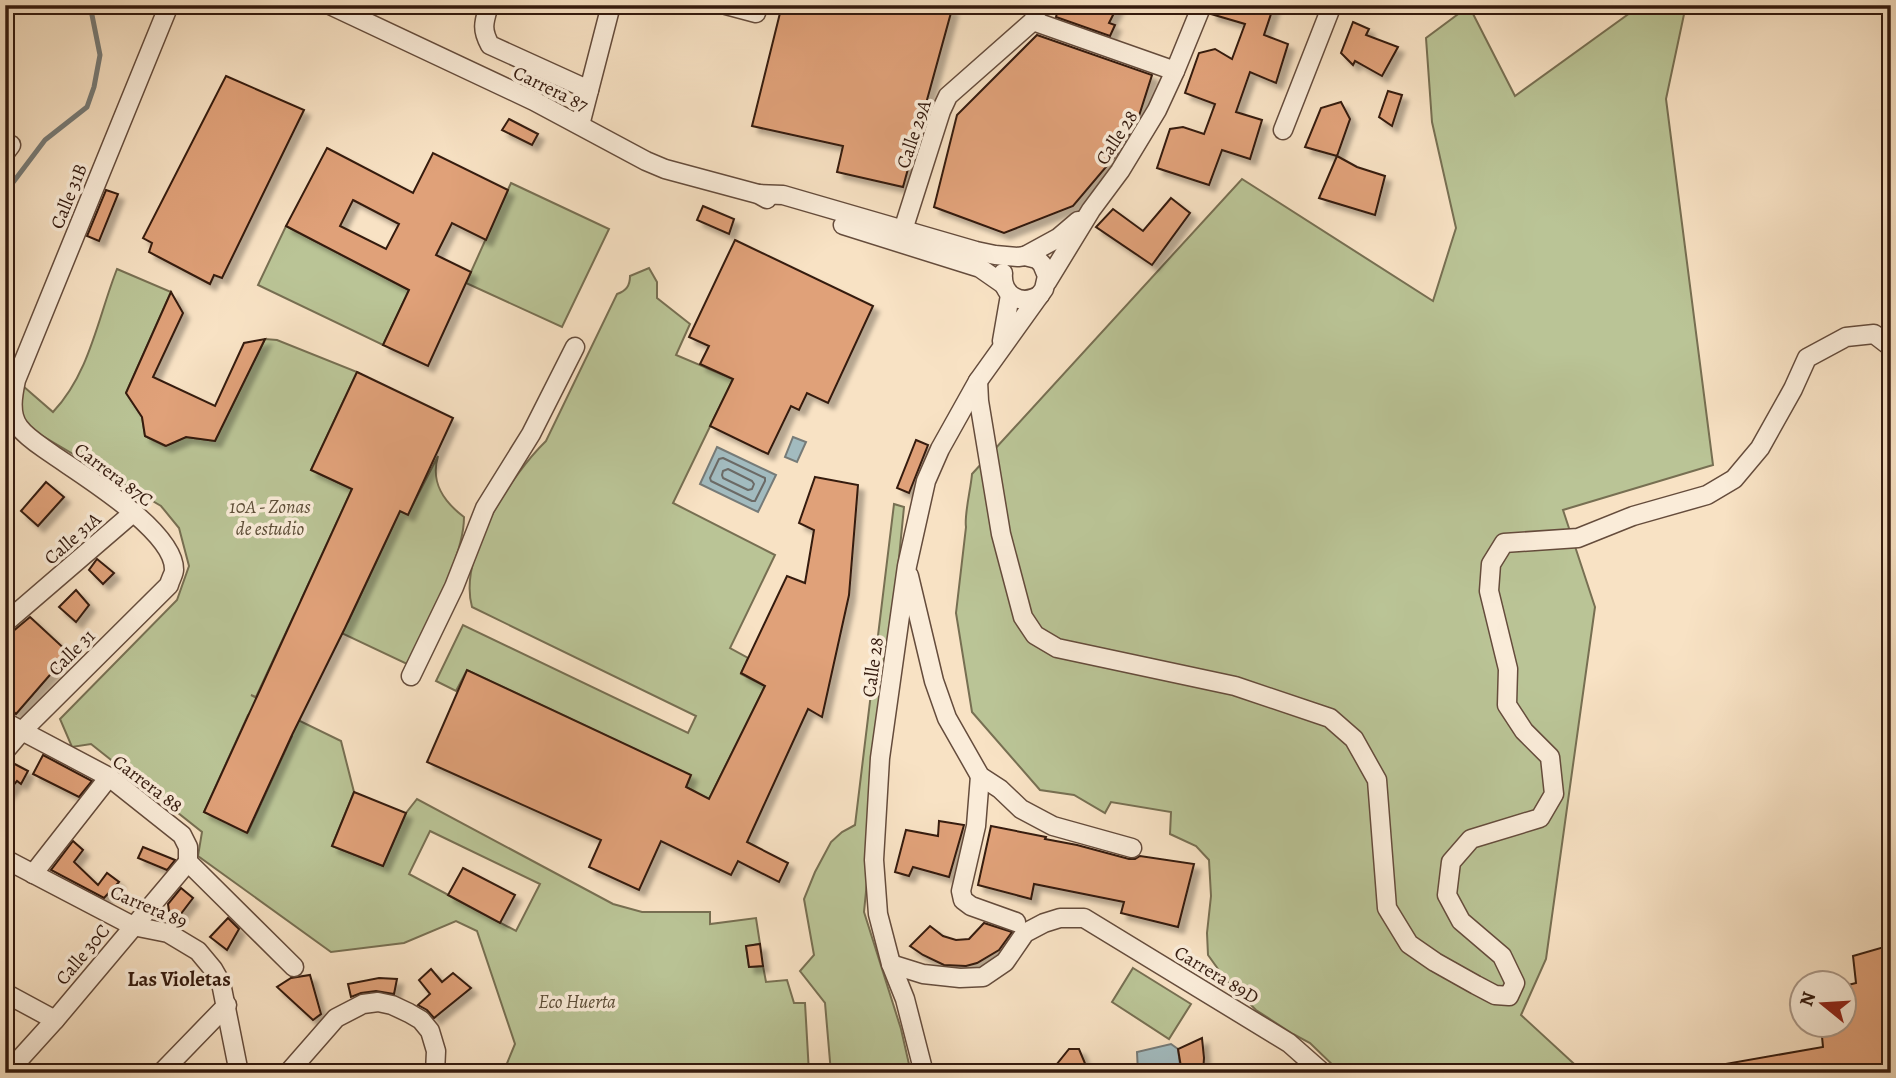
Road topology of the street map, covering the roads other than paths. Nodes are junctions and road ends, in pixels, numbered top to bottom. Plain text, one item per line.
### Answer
1 (169, 5) edge
2 (330, 5) edge
3 (489, 5) edge
4 (611, 5) edge
5 (726, 5) edge
6 (1202, 5) edge
7 (1332, 5) edge
8 (356, 11) edge
9 (756, 13) dead end
10 (1036, 13) edge
11 (1175, 71) junction
12 (589, 90) junction
13 (580, 125) junction
14 (1283, 130) dead end
15 (758, 194) junction
16 (1091, 210) junction
17 (903, 230) junction
18 (1022, 256) junction
19 (1043, 289) junction
20 (1007, 290) junction
21 (575, 347) dead end
22 (1891, 347) edge
23 (997, 355) junction
24 (978, 381) junction
25 (9, 408) edge
26 (134, 512) junction
27 (907, 566) junction
28 (169, 585) joint
29 (5, 623) edge
30 (411, 676) dead end
31 (5, 713) edge
32 (5, 722) edge
33 (22, 731) junction
34 (5, 751) edge
35 (980, 776) junction
36 (109, 777) junction
37 (1132, 848) dead end
38 (5, 859) edge
39 (188, 862) junction
40 (33, 873) junction
41 (1016, 922) dead end
42 (134, 926) junction
43 (891, 964) junction
44 (294, 967) dead end
45 (5, 993) edge
46 (227, 1005) junction
47 (55, 1020) junction
48 (7, 1073) edge
49 (161, 1073) edge
50 (240, 1073) edge
51 (288, 1073) edge
52 (435, 1073) edge
53 (924, 1073) edge
54 (1323, 1073) edge

1 - 25 street, Calle 31B
2 - 8 street, Carrera 87
3 - 12 street
4 - 12 street
5 - 9 street
6 - 11 street, Calle 28
7 - 14 street
8 - 13 street, Carrera 87
10 - 11 street
10 - 17 street, Calle 29A
11 - 16 street, Calle 28
12 - 13 street
13 - 15 street, Carrera 87
15 - 17 street, Carrera 87
15 - 20 street, Carrera 87
16 - 18 street
16 - 19 street, Calle 28
17 - 18 street, Carrera 87
18 - 19 street
18 - 20 street
19 - 20 street
19 - 23 street, Calle 28
20 - 23 street
21 - 30 street
22 - 24 street
23 - 24 street, Calle 28
24 - 27 street, Calle 28
25 - 26 street, Carrera 87C
26 - 28 street, Carrera 87C
26 - 29 street, Calle 31A
27 - 35 street
27 - 43 street, Calle 28
28 - 33 street, Calle 31
31 - 33 street
32 - 33 street, Carrera 88
33 - 34 street, Calle 31
33 - 36 street, Carrera 88
35 - 37 street
35 - 41 street
36 - 39 street, Carrera 88
36 - 40 street
38 - 40 street, Carrera 89
39 - 42 street, Calle 30C
39 - 44 street, Carrera 88
40 - 42 street, Carrera 89
42 - 46 street, Carrera 89
42 - 47 street, Calle 30C
43 - 53 street, Calle 28
43 - 54 street, Carrera 89D
45 - 47 street
46 - 49 street
46 - 50 street, Carrera 89
47 - 48 street, Calle 30C
51 - 52 street

